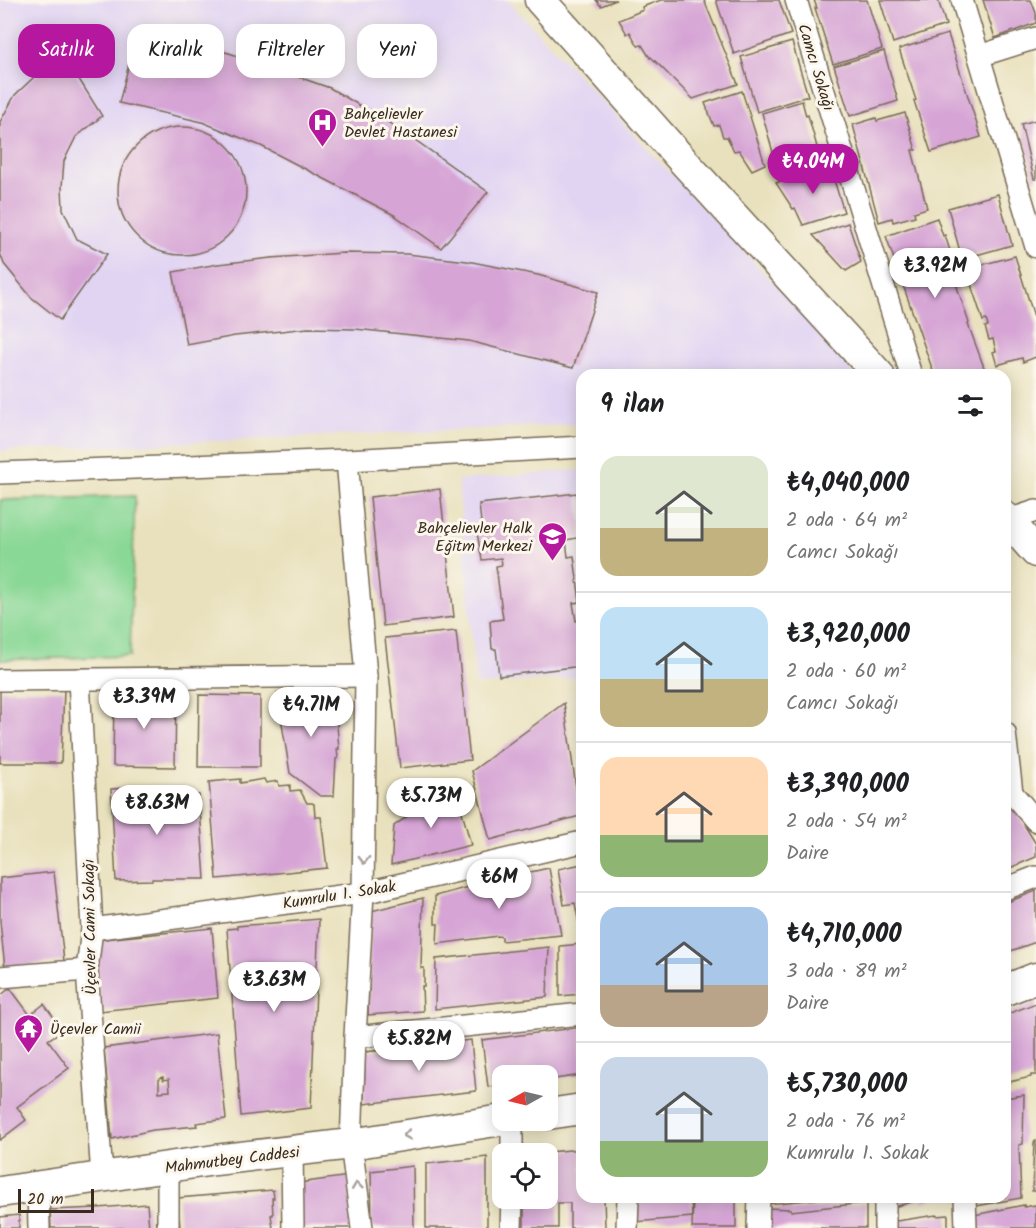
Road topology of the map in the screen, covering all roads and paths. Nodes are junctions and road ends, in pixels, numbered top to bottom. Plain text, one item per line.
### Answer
1 (540, 0) edge
2 (796, 0) edge
3 (962, 0) edge
4 (1036, 38) edge
5 (979, 56) junction
6 (1036, 247) edge
7 (874, 369) edge
8 (910, 369) edge
9 (576, 447) edge
10 (347, 460) junction
11 (0, 473) edge
12 (1036, 511) edge
13 (1011, 517) edge
14 (1011, 523) edge
15 (1036, 552) edge
16 (366, 676) junction
17 (79, 679) junction
18 (0, 680) edge
19 (1011, 793) edge
20 (1036, 821) edge
21 (576, 843) edge
22 (1036, 877) edge
23 (1011, 887) edge
24 (363, 892) junction
25 (92, 929) junction
26 (87, 970) junction
27 (0, 977) edge
28 (1036, 978) edge
29 (1011, 988) edge
30 (576, 1015) edge
31 (355, 1037) junction
32 (576, 1110) edge
33 (558, 1113) edge
34 (492, 1121) edge
35 (351, 1144) junction
36 (292, 1151) junction
37 (168, 1167) junction
38 (102, 1176) junction
39 (38, 1186) junction
40 (0, 1192) edge
41 (628, 1203) edge
42 (759, 1203) edge
43 (885, 1203) edge
44 (966, 1203) edge
45 (512, 1209) edge
46 (39, 1228) edge
47 (168, 1228) edge
48 (294, 1228) edge
49 (362, 1228) edge
50 (511, 1228) edge
51 (627, 1228) edge
52 (758, 1228) edge
53 (885, 1228) edge
54 (966, 1228) edge

1 - 7 main road
2 - 8 street, Camcı Sokağı
3 - 5 street
4 - 5 street
5 - 6 street
9 - 10 street
10 - 11 street
10 - 16 street
12 - 13 street
14 - 15 main road
16 - 17 street
16 -> 24 street
17 - 18 street
17 - 25 street, Üçevler Cami Sokağı
19 - 20 street
21 - 24 street, Kumrulu 1. Sokak
22 - 23 street
24 - 25 street, Kumrulu 1. Sokak
24 - 31 street
25 - 26 street, Üçevler Cami Sokağı
26 - 27 street
26 - 38 street, Üçevler Cami Sokağı
28 - 29 main road
30 - 31 street
31 - 35 street
32 - 33 main road
34 -> 35 main road, Mahmutbey Caddesi
35 - 36 main road, Mahmutbey Caddesi
49 -> 35 street
36 - 37 main road, Mahmutbey Caddesi
36 - 48 street
37 - 38 main road, Mahmutbey Caddesi
37 - 47 street
38 - 39 main road, Mahmutbey Caddesi
39 - 40 main road, Mahmutbey Caddesi
39 - 46 street
41 - 51 street
42 - 52 street
43 - 53 street
44 - 54 street
45 - 50 street

